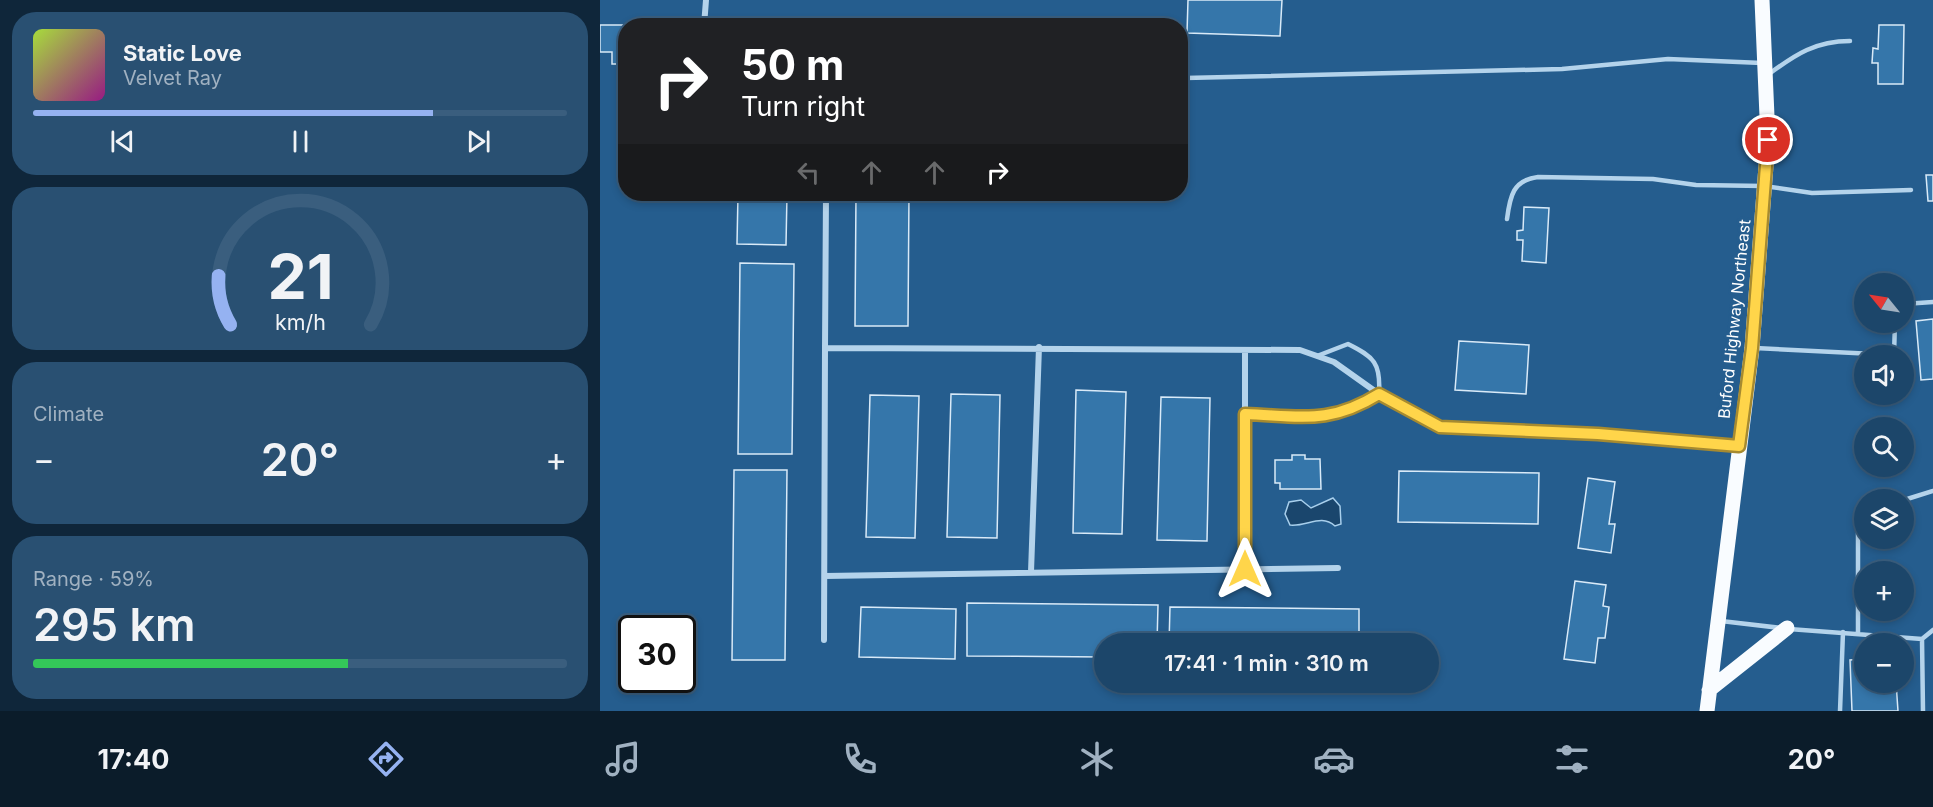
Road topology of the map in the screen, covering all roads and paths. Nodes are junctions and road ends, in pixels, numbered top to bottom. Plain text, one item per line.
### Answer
1 (706, 0) edge
2 (1762, 0) edge
3 (705, 18) edge
4 (1850, 41) dead end
5 (1765, 70) junction
6 (1188, 78) edge
7 (1764, 186) junction
8 (1911, 190) dead end
9 (826, 201) edge
10 (1507, 219) dead end
11 (1933, 302) edge
12 (1914, 303) edge
13 (1895, 333) edge
14 (1039, 347) junction
15 (825, 348) junction
16 (1752, 348) junction
17 (1245, 350) junction
18 (1317, 356) junction
19 (1379, 394) junction
20 (1245, 414) junction
21 (1739, 446) junction
22 (1933, 491) edge
23 (1914, 497) edge
24 (1857, 549) edge
25 (1338, 568) dead end
26 (1245, 569) junction
27 (1031, 572) junction
28 (825, 576) junction
29 (1718, 621) junction
30 (1787, 628) junction
31 (1933, 630) edge
32 (1843, 632) junction
33 (1858, 633) joint
34 (1914, 638) edge
35 (1922, 639) junction
36 (824, 640) dead end
37 (1710, 690) junction
38 (1707, 711) edge
39 (1840, 711) edge
40 (1923, 711) edge

1 - 3 street
2 - 5 main road, Buford Highway Northeast
4 - 5 lane
5 - 6 lane
5 - 7 main road, Buford Highway Northeast
7 - 8 lane
7 - 10 lane
7 - 16 main road, Buford Highway Northeast
9 - 15 street
11 - 12 lane
13 - 16 lane
14 - 15 street
14 - 17 street
14 - 27 street
15 - 28 street
16 - 21 main road, Buford Highway Northeast
17 - 18 street
17 - 20 street
18 - 19 street
18 - 19 lane
19 - 20 lane
19 - 21 street
20 - 26 street
21 - 29 main road, Buford Highway Northeast
22 - 23 lane
24 - 33 lane
25 - 26 street
26 - 27 street
27 - 28 street
28 - 36 street
29 - 30 lane
29 - 37 main road, Buford Highway Northeast
30 - 32 lane
30 - 37 main road
31 - 35 lane
32 - 33 lane
32 - 39 lane
34 - 35 lane
35 - 40 lane
37 - 38 main road, Buford Highway Northeast

